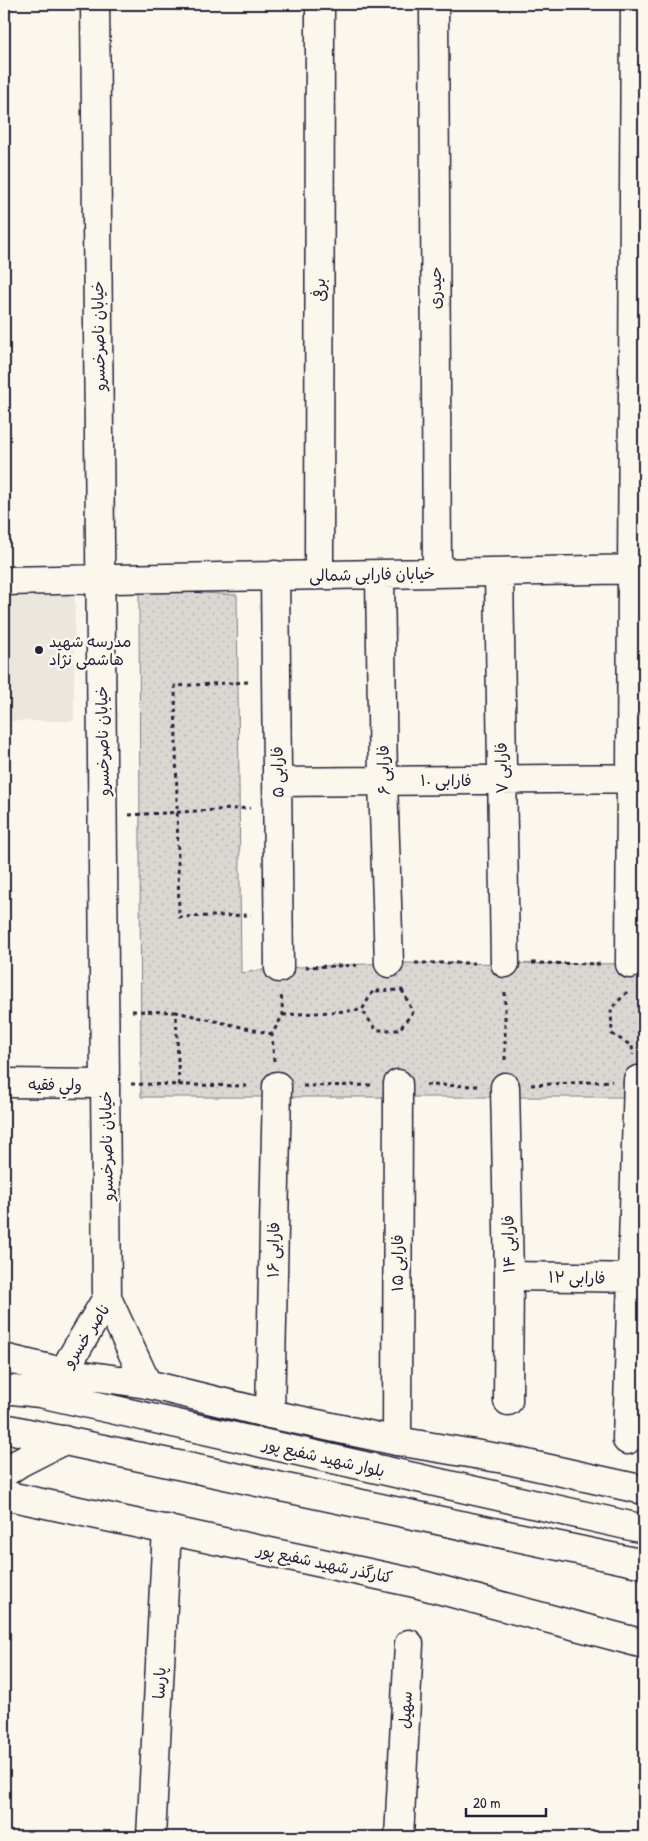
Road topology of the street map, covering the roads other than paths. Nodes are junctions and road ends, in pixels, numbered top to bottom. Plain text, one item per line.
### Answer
1 (95, 4) edge
2 (320, 4) edge
3 (434, 4) edge
4 (635, 4) edge
5 (638, 569) edge
6 (499, 572) junction
7 (437, 573) junction
8 (319, 575) junction
9 (275, 576) junction
10 (380, 577) dead end
11 (100, 580) junction
12 (4, 581) edge
13 (638, 779) edge
14 (383, 780) junction
15 (501, 780) junction
16 (278, 794) junction
17 (505, 963) road end
18 (389, 964) road end
19 (630, 964) road end
20 (279, 968) road end
21 (638, 1080) road end
22 (4, 1084) edge
23 (105, 1084) junction
24 (398, 1084) dead end
25 (277, 1086) road end
26 (504, 1087) road end
27 (509, 1276) junction
28 (638, 1278) edge
29 (107, 1298) junction
30 (4, 1358) edge
31 (63, 1372) junction
32 (147, 1384) junction
33 (4, 1389) edge
34 (508, 1401) dead end
35 (270, 1414) junction
36 (4, 1428) edge
37 (64, 1440) junction
38 (627, 1440) dead end
39 (397, 1441) junction
40 (4, 1473) edge
41 (644, 1490) edge
42 (4, 1495) edge
43 (167, 1529) junction
44 (644, 1529) edge
45 (644, 1564) edge
46 (409, 1644) dead end
47 (644, 1644) edge
48 (151, 1837) edge
49 (399, 1837) edge

1 - 11 street, خیابان ناصرخسرو
2 - 8 street, برفی
3 - 7 street, حیدری
4 - 5 street
5 - 6 street, خیابان فارابی شمالی
5 - 13 street
6 - 7 street, خیابان فارابی شمالی
6 - 15 street, فارابی ۷
7 - 8 street, خیابان فارابی شمالی
8 - 9 street, خیابان فارابی شمالی
9 - 11 street, خیابان فارابی شمالی
9 - 16 street, فارابی ۵
10 - 14 street, فارابی ۶
11 - 12 street, خیابان فارابی شمالی
11 - 23 street, خیابان ناصرخسرو
13 - 15 street, فارابی ۱۰
13 - 19 street
14 - 15 street, فارابی ۱۰
14 - 16 street, فارابی ۱۰
14 - 18 street, فارابی ۶
15 - 17 street, فارابی ۷
16 - 20 street, فارابی ۵
21 - 28 street
22 - 23 street, ولي فقيه
23 - 29 street, خیابان ناصرخسرو
24 - 39 street, فارابی ۱۵
25 - 35 street, فارابی ۱۶
26 - 27 street, فارابی ۱۴
27 - 28 street, فارابی ۱۲
27 - 34 street, فارابی ۱۴
28 - 38 street
29 - 31 street, ناصر خسرو
29 - 32 street, ناصر خسرو
30 - 31 street
31 - 32 street
32 - 35 street
33 - 44 street, بلوار شهید شفیع پور
35 - 39 street
36 - 37 street
37 - 40 street
37 - 45 street
39 - 41 street
42 - 43 street, کنارگذر شهید شفیع پور
43 - 47 street, کنارگذر شهید شفیع پور
43 - 48 street, پارسا
46 - 49 street, سهیل

